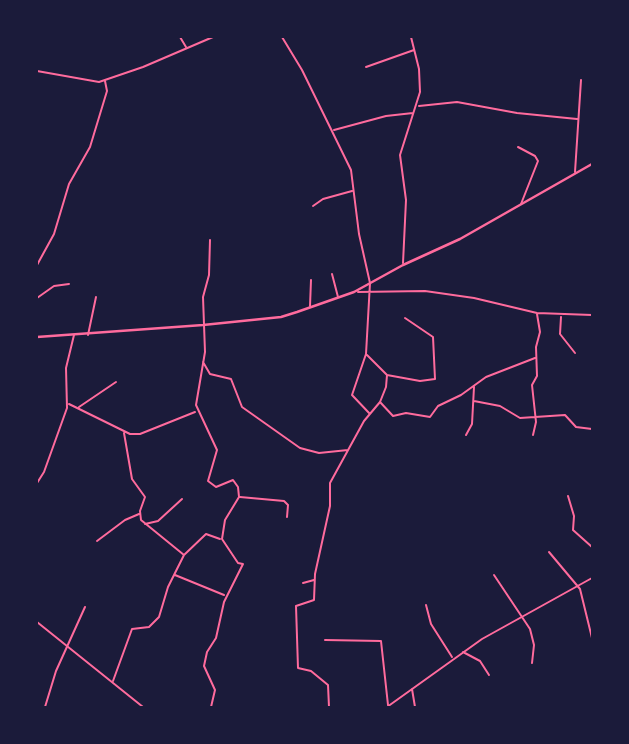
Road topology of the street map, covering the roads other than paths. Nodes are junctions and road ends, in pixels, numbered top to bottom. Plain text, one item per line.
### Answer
1 (180, 37) edge
2 (213, 37) edge
3 (282, 37) edge
4 (411, 37) edge
5 (187, 48) junction
6 (415, 50) junction
7 (366, 66) dead end
8 (37, 71) edge
9 (105, 80) junction
10 (581, 80) dead end
11 (418, 106) junction
12 (414, 113) junction
13 (577, 119) junction
14 (333, 130) junction
15 (518, 147) dead end
16 (592, 164) edge
17 (575, 173) junction
18 (353, 191) junction
19 (521, 205) junction
20 (313, 206) dead end
21 (210, 240) dead end
22 (37, 265) edge
23 (403, 265) junction
24 (332, 274) dead end
25 (311, 280) dead end
26 (370, 283) junction
27 (69, 284) dead end
28 (369, 290) junction
29 (354, 292) junction
30 (96, 297) dead end
31 (37, 298) edge
32 (338, 298) junction
33 (310, 307) junction
34 (537, 313) junction
35 (592, 315) edge
36 (562, 316) junction
37 (405, 318) dead end
38 (203, 325) junction
39 (74, 335) junction
40 (88, 335) junction
41 (37, 337) edge
42 (575, 353) dead end
43 (366, 354) junction
44 (535, 358) junction
45 (203, 361) junction
46 (387, 375) junction
47 (116, 382) dead end
48 (473, 386) junction
49 (474, 401) junction
50 (380, 402) junction
51 (68, 404) junction
52 (78, 407) junction
53 (197, 411) junction
54 (370, 414) junction
55 (533, 415) junction
56 (592, 429) edge
57 (124, 433) junction
58 (466, 435) dead end
59 (533, 435) dead end
60 (348, 450) junction
61 (37, 483) edge
62 (568, 496) dead end
63 (239, 497) junction
64 (182, 499) dead end
65 (139, 514) junction
66 (287, 517) dead end
67 (144, 525) junction
68 (222, 539) junction
69 (97, 541) dead end
70 (592, 547) edge
71 (550, 552) dead end
72 (184, 555) junction
73 (174, 574) junction
74 (494, 575) dead end
75 (592, 578) edge
76 (315, 580) junction
77 (303, 583) dead end
78 (577, 586) junction
79 (226, 596) junction
80 (426, 605) dead end
81 (85, 607) dead end
82 (520, 617) junction
83 (37, 622) edge
84 (592, 638) edge
85 (325, 640) dead end
86 (68, 645) junction
87 (462, 652) junction
88 (453, 657) junction
89 (532, 663) dead end
90 (489, 675) dead end
91 (113, 681) junction
92 (412, 688) junction
93 (45, 707) edge
94 (143, 707) edge
95 (211, 707) edge
96 (329, 707) edge
97 (387, 707) edge
98 (415, 707) edge

1 - 5 street
2 - 5 street
3 - 14 street
4 - 6 street
5 - 9 street
6 - 7 street
6 - 11 street
8 - 9 street
9 - 22 street
10 - 13 street
11 - 12 street
11 - 13 street
12 - 14 street
12 - 23 street
13 - 17 street
14 - 18 street
15 - 19 street
16 - 17 main road
17 - 19 main road
18 - 20 street
18 - 26 street
19 - 23 main road
21 - 38 street
23 - 26 main road
24 - 32 street
25 - 33 street
26 - 28 street
26 - 29 main road
27 - 31 street
28 - 29 street
28 - 34 street
28 - 43 street
29 - 32 main road
30 - 40 street
32 - 33 main road
33 - 38 main road
34 - 36 street
34 - 44 street
35 - 36 street
36 - 42 street
37 - 46 street
38 - 40 main road
38 - 45 street
39 - 40 main road
39 - 41 main road
39 - 51 street
43 - 46 street
43 - 54 street
44 - 48 street
44 - 55 street
45 - 53 street
45 - 60 street
46 - 50 street
47 - 52 street
48 - 49 street
48 - 50 street
49 - 55 street
49 - 58 street
50 - 54 street
51 - 52 street
51 - 61 street
52 - 57 street
53 - 57 street
53 - 63 street
54 - 60 street
55 - 56 street
55 - 59 street
57 - 65 street
60 - 76 street
62 - 70 street
63 - 66 street
63 - 68 street
64 - 67 street
65 - 67 street
65 - 69 street
67 - 72 street
68 - 72 street
68 - 79 street
71 - 78 street
72 - 73 street
73 - 79 street
73 - 91 street
74 - 82 street
75 - 78 street
76 - 77 street
76 - 96 street
78 - 82 street
78 - 84 street
79 - 95 street
80 - 88 street
81 - 86 street
82 - 87 street
82 - 89 street
83 - 86 street
85 - 97 street
86 - 91 street
86 - 93 street
87 - 88 street
87 - 90 street
88 - 92 street
91 - 94 street
92 - 97 street
92 - 98 street

